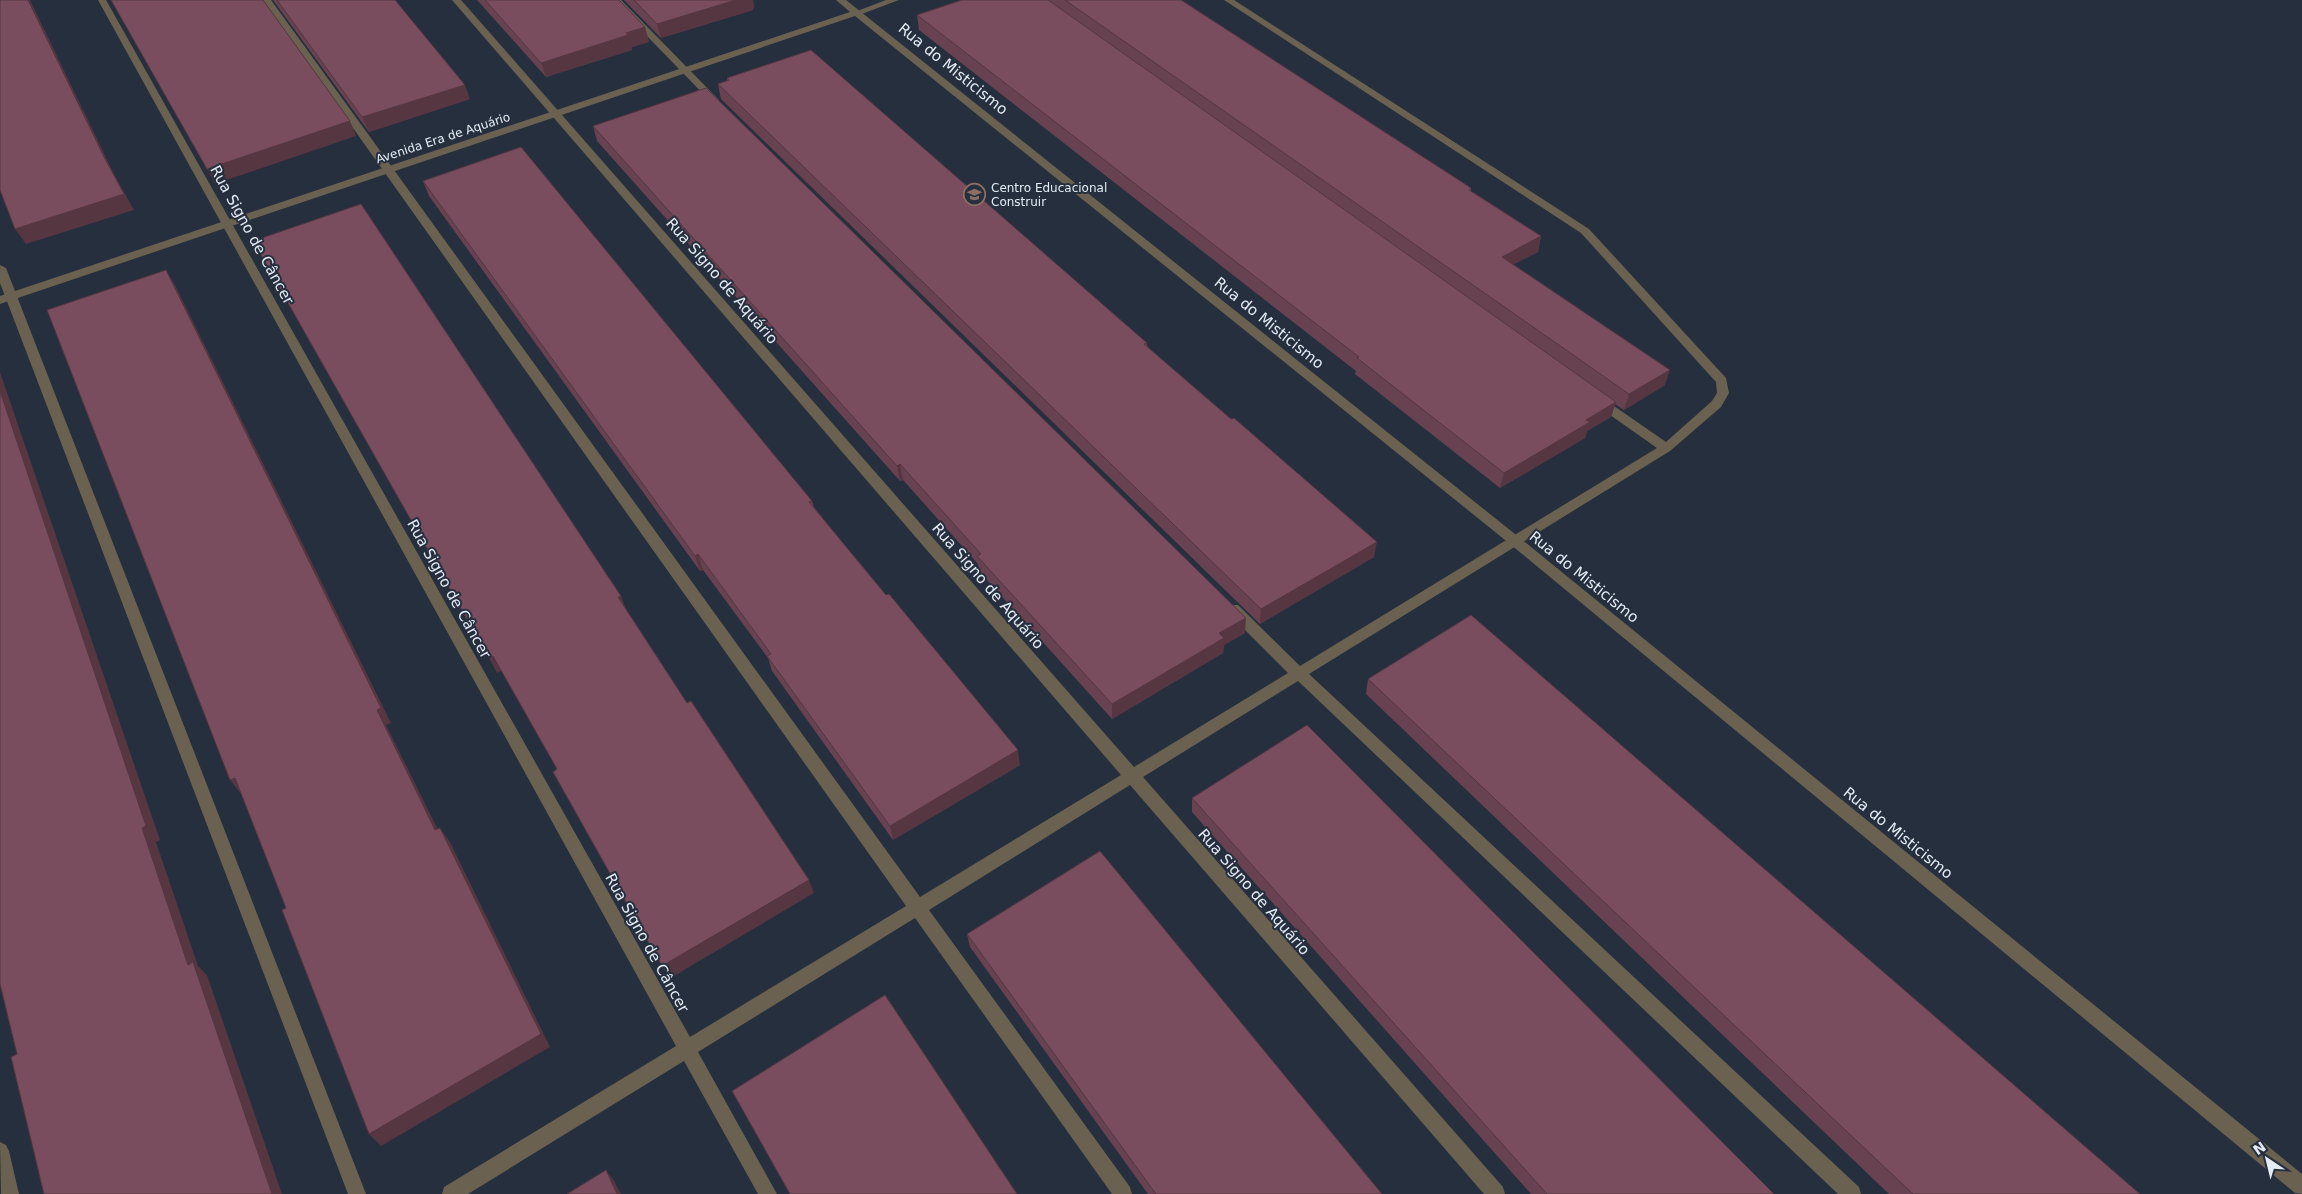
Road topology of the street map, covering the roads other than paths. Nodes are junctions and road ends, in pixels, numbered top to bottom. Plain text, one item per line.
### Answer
1 (102, 0) edge
2 (266, 0) edge
3 (456, 0) edge
4 (616, 0) edge
5 (840, 0) edge
6 (895, 0) edge
7 (1228, 0) edge
8 (856, 13) junction
9 (684, 70) junction
10 (727, 112) edge
11 (555, 114) junction
12 (387, 170) junction
13 (226, 224) junction
14 (0, 268) edge
15 (5, 298) edge
16 (1585, 391) edge
17 (1666, 448) junction
18 (1515, 541) junction
19 (1221, 598) edge
20 (1299, 674) junction
21 (1132, 776) junction
22 (917, 908) junction
23 (687, 1049) junction
24 (0, 1151) edge
25 (2302, 1186) edge
26 (10, 1194) edge
27 (357, 1194) edge
28 (451, 1194) edge
29 (768, 1194) edge
30 (1123, 1194) edge
31 (1496, 1194) edge
32 (1852, 1194) edge

1 - 13 street, Rua Signo de Câncer
2 - 12 street
3 - 11 street, Rua Signo de Aquário
4 - 9 street
5 - 8 street, Rua do Misticismo
6 - 8 street, Avenida Era de Aquário
7 - 17 street
8 - 9 street, Avenida Era de Aquário
8 - 18 street, Rua do Misticismo
9 - 10 street
9 - 11 street, Avenida Era de Aquário
11 - 12 street, Avenida Era de Aquário
11 - 21 street, Rua Signo de Aquário
12 - 13 street, Avenida Era de Aquário
12 - 22 street
13 - 15 street, Avenida Era de Aquário
13 - 23 street, Rua Signo de Câncer
14 - 15 street
15 - 27 street
16 - 17 street
17 - 18 street
18 - 20 street
18 - 25 street, Rua do Misticismo
19 - 20 street
20 - 21 street
20 - 32 street
21 - 22 street
21 - 31 street, Rua Signo de Aquário
22 - 23 street
22 - 30 street
23 - 28 street
23 - 29 street, Rua Signo de Câncer
24 - 26 street

